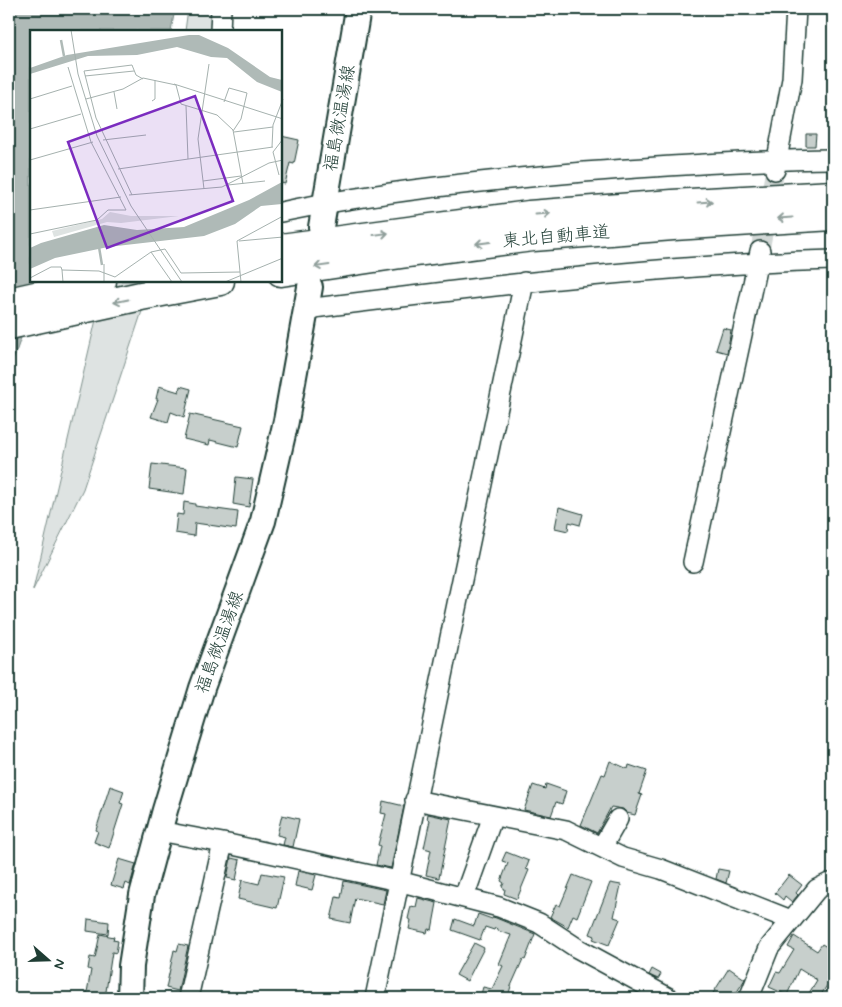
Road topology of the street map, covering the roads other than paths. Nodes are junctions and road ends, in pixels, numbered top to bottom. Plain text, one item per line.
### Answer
1 (220, 9) edge
2 (358, 9) edge
3 (796, 9) edge
4 (220, 30) edge
5 (833, 159) edge
6 (776, 165) junction
7 (833, 194) edge
8 (324, 203) junction
9 (282, 212) edge
10 (833, 216) edge
11 (321, 227) dead end
12 (282, 248) edge
13 (759, 256) junction
14 (833, 260) edge
15 (282, 272) edge
16 (98, 282) edge
17 (215, 282) edge
18 (524, 282) junction
19 (308, 298) joint
20 (9, 302) edge
21 (9, 325) edge
22 (693, 562) dead end
23 (415, 800) junction
24 (493, 816) junction
25 (618, 819) dead end
26 (160, 831) junction
27 (223, 843) junction
28 (602, 847) junction
29 (398, 880) junction
30 (833, 882) edge
31 (464, 898) junction
32 (791, 920) junction
33 (130, 998) edge
34 (188, 998) edge
35 (375, 998) edge
36 (669, 998) edge
37 (749, 998) edge

1 - 4 street
2 - 8 main road, 福島微温湯線
3 - 6 street
5 - 6 street
6 - 8 street
12 -> 7 highway, 東北自動車道
8 - 9 street
8 - 11 main road, 福島微温湯線
10 -> 15 highway, 東北自動車道
13 - 14 street
13 - 18 street
13 - 22 street
16 - 20 highway
17 -> 21 highway
18 - 19 street
18 - 23 street
19 - 26 main road, 福島微温湯線
23 - 24 street
23 - 29 street
24 - 28 street
24 - 31 street
25 - 28 street
26 - 27 street
26 - 33 main road, 福島微温湯線
27 - 29 street
27 - 34 street
28 - 32 street
29 - 31 street
29 - 35 street
30 - 32 street
31 - 36 street
32 - 37 street

